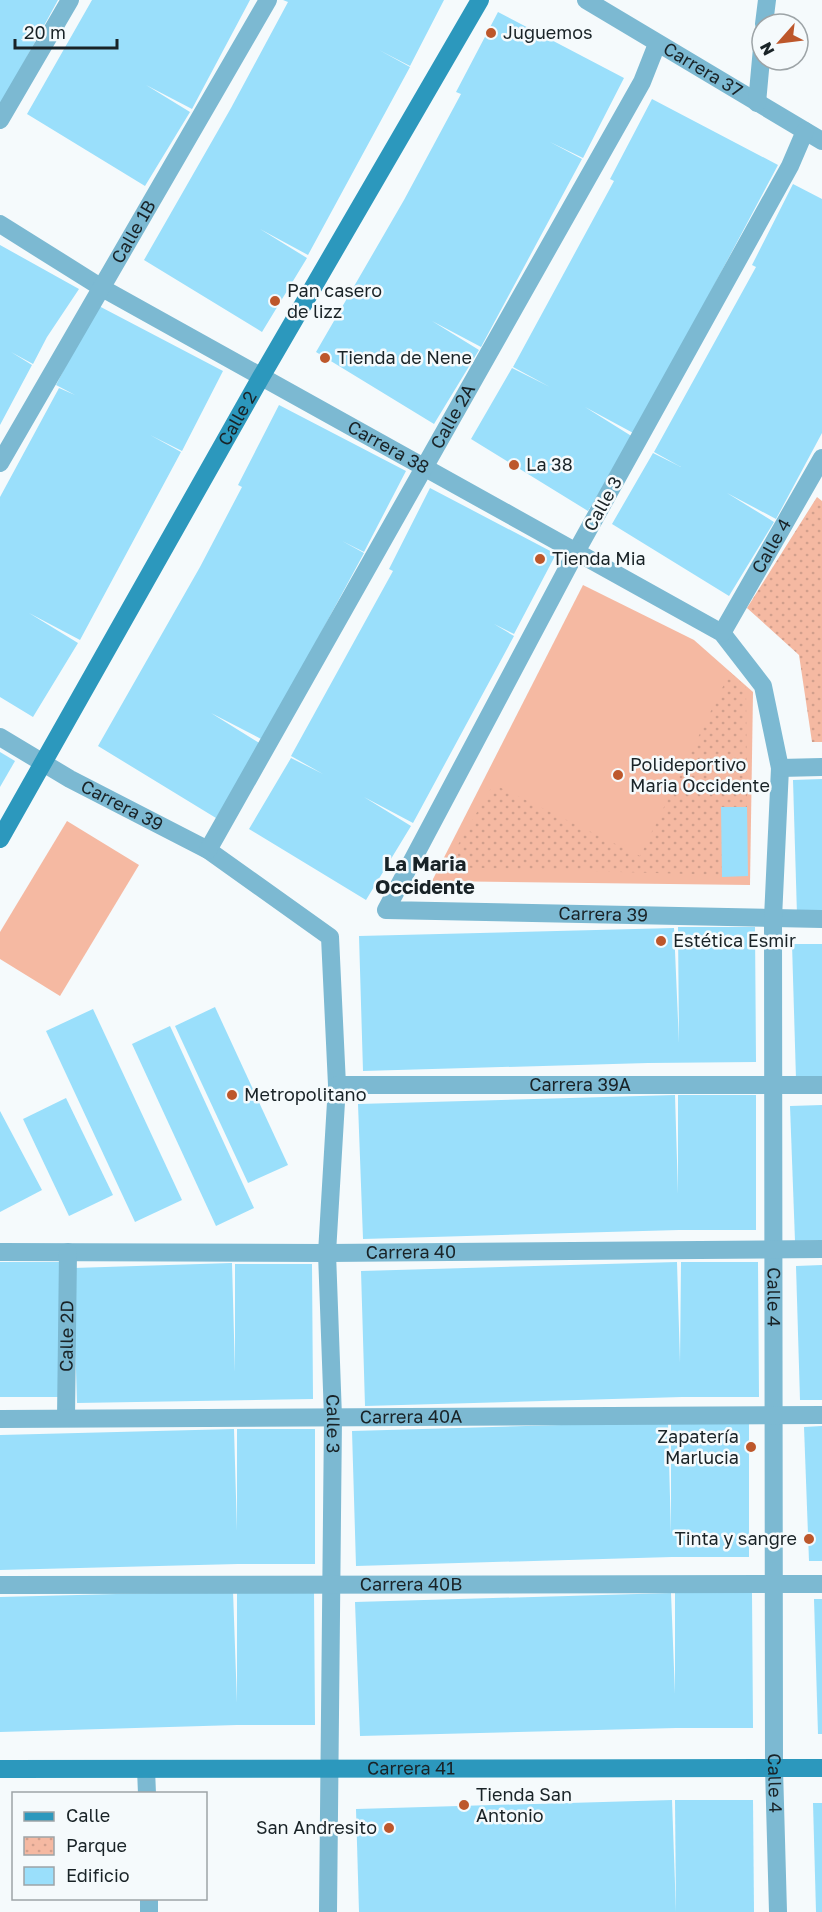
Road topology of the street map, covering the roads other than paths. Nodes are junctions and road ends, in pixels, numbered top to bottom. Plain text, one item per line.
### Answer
1 (70, 0) edge
2 (268, 0) edge
3 (480, 0) edge
4 (585, 0) edge
5 (657, 44) junction
6 (760, 72) edge
7 (757, 103) junction
8 (0, 120) edge
9 (805, 131) junction
10 (822, 141) edge
11 (0, 224) edge
12 (102, 288) junction
13 (261, 377) junction
14 (822, 458) edge
15 (0, 463) edge
16 (423, 468) junction
17 (816, 485) edge
18 (576, 552) junction
19 (722, 633) junction
20 (763, 687) joint
21 (0, 737) edge
22 (42, 762) junction
23 (822, 767) edge
24 (780, 768) junction
25 (0, 839) edge
26 (208, 850) junction
27 (386, 910) joint
28 (773, 918) junction
29 (822, 919) edge
30 (330, 937) joint
31 (337, 1085) junction
32 (822, 1085) edge
33 (773, 1086) junction
34 (822, 1249) edge
35 (774, 1250) junction
36 (0, 1252) edge
37 (68, 1252) junction
38 (327, 1253) junction
39 (822, 1415) edge
40 (775, 1416) junction
41 (333, 1417) junction
42 (66, 1418) junction
43 (0, 1419) edge
44 (333, 1583) junction
45 (822, 1584) edge
46 (0, 1585) edge
47 (773, 1585) junction
48 (774, 1768) junction
49 (822, 1768) edge
50 (0, 1769) edge
51 (146, 1769) junction
52 (328, 1769) junction
53 (147, 1792) edge
54 (328, 1912) edge
55 (778, 1912) edge

1 - 8 street
2 - 12 street, Calle 1B
3 - 13 street, Calle 2
4 - 5 street, Carrera 37
5 - 7 street, Carrera 37
5 - 16 street, Calle 2A
6 - 7 street
7 - 9 street, Carrera 37
9 - 10 street, Carrera 37
9 - 18 street, Calle 3
11 - 12 street, Carrera 38
12 - 13 street, Carrera 38
12 - 15 street, Calle 1B
13 - 16 street, Carrera 38
13 - 22 street, Calle 2
14 - 17 street, Calle 4
16 - 18 street, Carrera 38
16 - 26 street, Calle 2A
17 - 19 street, Calle 4
18 - 19 street, Carrera 38
18 - 27 street, Calle 3
19 - 20 street, Carrera 38
20 - 24 street, Calle 4
21 - 22 street, Carrera 39
22 - 25 street, Calle 2
22 - 26 street, Carrera 39
23 - 24 street
24 - 28 street, Calle 4
26 - 30 street, Carrera 39
27 - 28 street, Carrera 39
28 - 29 street, Carrera 39
28 - 33 street, Calle 4
30 - 31 street, Calle 3
31 - 33 street, Carrera 39A
31 - 38 street, Calle 3
32 - 33 street, Carrera 39A
33 - 35 street, Calle 4
34 - 35 street, Carrera 40
35 - 38 street, Carrera 40
35 - 40 street, Calle 4
36 - 37 street, Carrera 40
37 - 38 street, Carrera 40
37 - 42 street, Calle 2D
38 - 41 street, Calle 3
39 - 40 street, Carrera 40A
40 - 41 street, Carrera 40A
40 - 47 street, Calle 4
41 - 42 street, Carrera 40A
41 - 44 street, Calle 3
42 - 43 street, Carrera 40A
44 - 46 street, Carrera 40B
44 - 47 street, Carrera 40B
44 - 52 street, Calle 3
45 - 47 street, Carrera 40B
47 - 48 street, Calle 4
48 - 49 street, Carrera 41
48 - 52 street, Carrera 41
48 - 55 street, Calle 4
50 - 51 street, Carrera 41
51 - 52 street, Carrera 41
51 - 53 street
52 - 54 street, Calle 3

